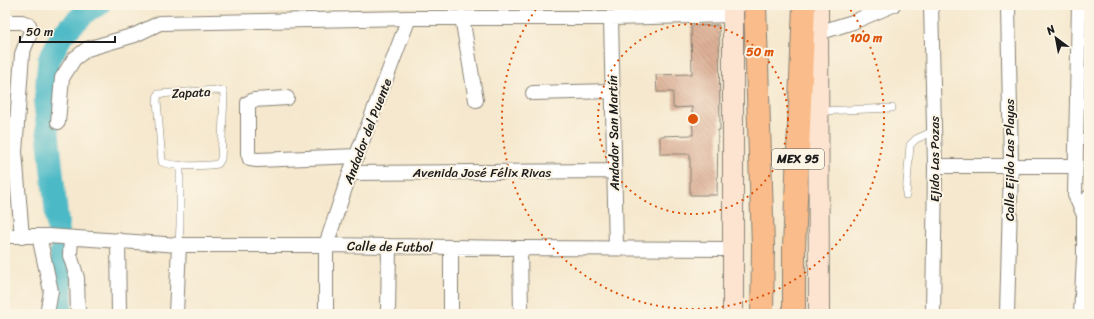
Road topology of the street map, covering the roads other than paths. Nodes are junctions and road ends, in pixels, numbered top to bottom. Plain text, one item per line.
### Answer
1 (754, 5) edge
2 (804, 5) edge
3 (818, 5) edge
4 (893, 5) edge
5 (931, 5) edge
6 (1008, 5) edge
7 (1079, 5) edge
8 (733, 10) edge
9 (462, 17) junction
10 (409, 18) junction
11 (610, 18) junction
12 (5, 22) edge
13 (818, 34) junction
14 (612, 91) junction
15 (533, 93) dead end
16 (287, 98) dead end
17 (476, 100) dead end
18 (892, 108) dead end
19 (818, 111) junction
20 (58, 122) dead end
21 (934, 131) junction
22 (357, 156) junction
23 (180, 165) junction
24 (935, 166) junction
25 (1011, 166) junction
26 (1076, 166) junction
27 (613, 171) junction
28 (350, 173) junction
29 (906, 195) dead end
30 (1089, 197) edge
31 (1084, 215) junction
32 (5, 236) edge
33 (43, 236) junction
34 (22, 237) junction
35 (71, 238) junction
36 (118, 240) junction
37 (178, 245) junction
38 (326, 245) junction
39 (389, 246) junction
40 (451, 247) junction
41 (520, 248) junction
42 (616, 248) junction
43 (733, 249) junction
44 (1086, 257) edge
45 (47, 314) edge
46 (78, 314) edge
47 (118, 314) edge
48 (176, 314) edge
49 (326, 314) edge
50 (388, 314) edge
51 (451, 314) edge
52 (521, 314) edge
53 (733, 314) edge
54 (762, 314) edge
55 (794, 314) edge
56 (819, 314) edge
57 (933, 314) edge
58 (1007, 314) edge
59 (1081, 314) edge

1 - 54 main road, MEX 95
2 - 55 main road, MEX 95
3 - 13 main road
4 - 13 street
5 - 21 street, Ejido Las Pozas
6 - 25 street, Calle Ejido Las Playas
7 - 26 street
8 - 11 street
8 - 43 main road
9 - 10 street
9 - 11 street
9 - 17 street
10 - 20 street
10 - 22 street, Andador del Puente
11 - 14 street, Andador San Martín
12 - 34 street
13 - 19 main road
14 - 15 street
14 - 27 street, Andador San Martín
16 - 22 street
18 - 19 lane
19 - 56 main road
21 - 24 street, Ejido Las Pozas
21 - 29 lane
22 - 28 street, Andador del Puente
23 - 23 lane, Zapata
23 - 37 lane
24 - 25 street
24 - 57 street, Ejido Las Pozas
25 - 26 street
25 - 58 street, Calle Ejido Las Playas
26 - 31 street
27 - 28 street, Avenida José Félix Rivas
27 - 42 street, Andador San Martín
28 - 38 street, Andador del Puente
30 - 31 street
31 - 44 street
32 - 34 street, Calle de Futbol
33 - 34 street, Calle de Futbol
33 - 35 street, Calle de Futbol
33 - 45 street
35 - 36 street, Calle de Futbol
35 - 46 street
36 - 37 street, Calle de Futbol
36 - 47 street
37 - 38 street, Calle de Futbol
37 - 48 street
38 - 39 street, Calle de Futbol
38 - 49 street, Andador del Puente
39 - 40 street, Calle de Futbol
39 - 50 street
40 - 41 street, Calle de Futbol
40 - 51 street
41 - 42 street, Calle de Futbol
41 - 52 street
42 - 43 street, Calle de Futbol
43 - 53 main road
44 - 59 street

